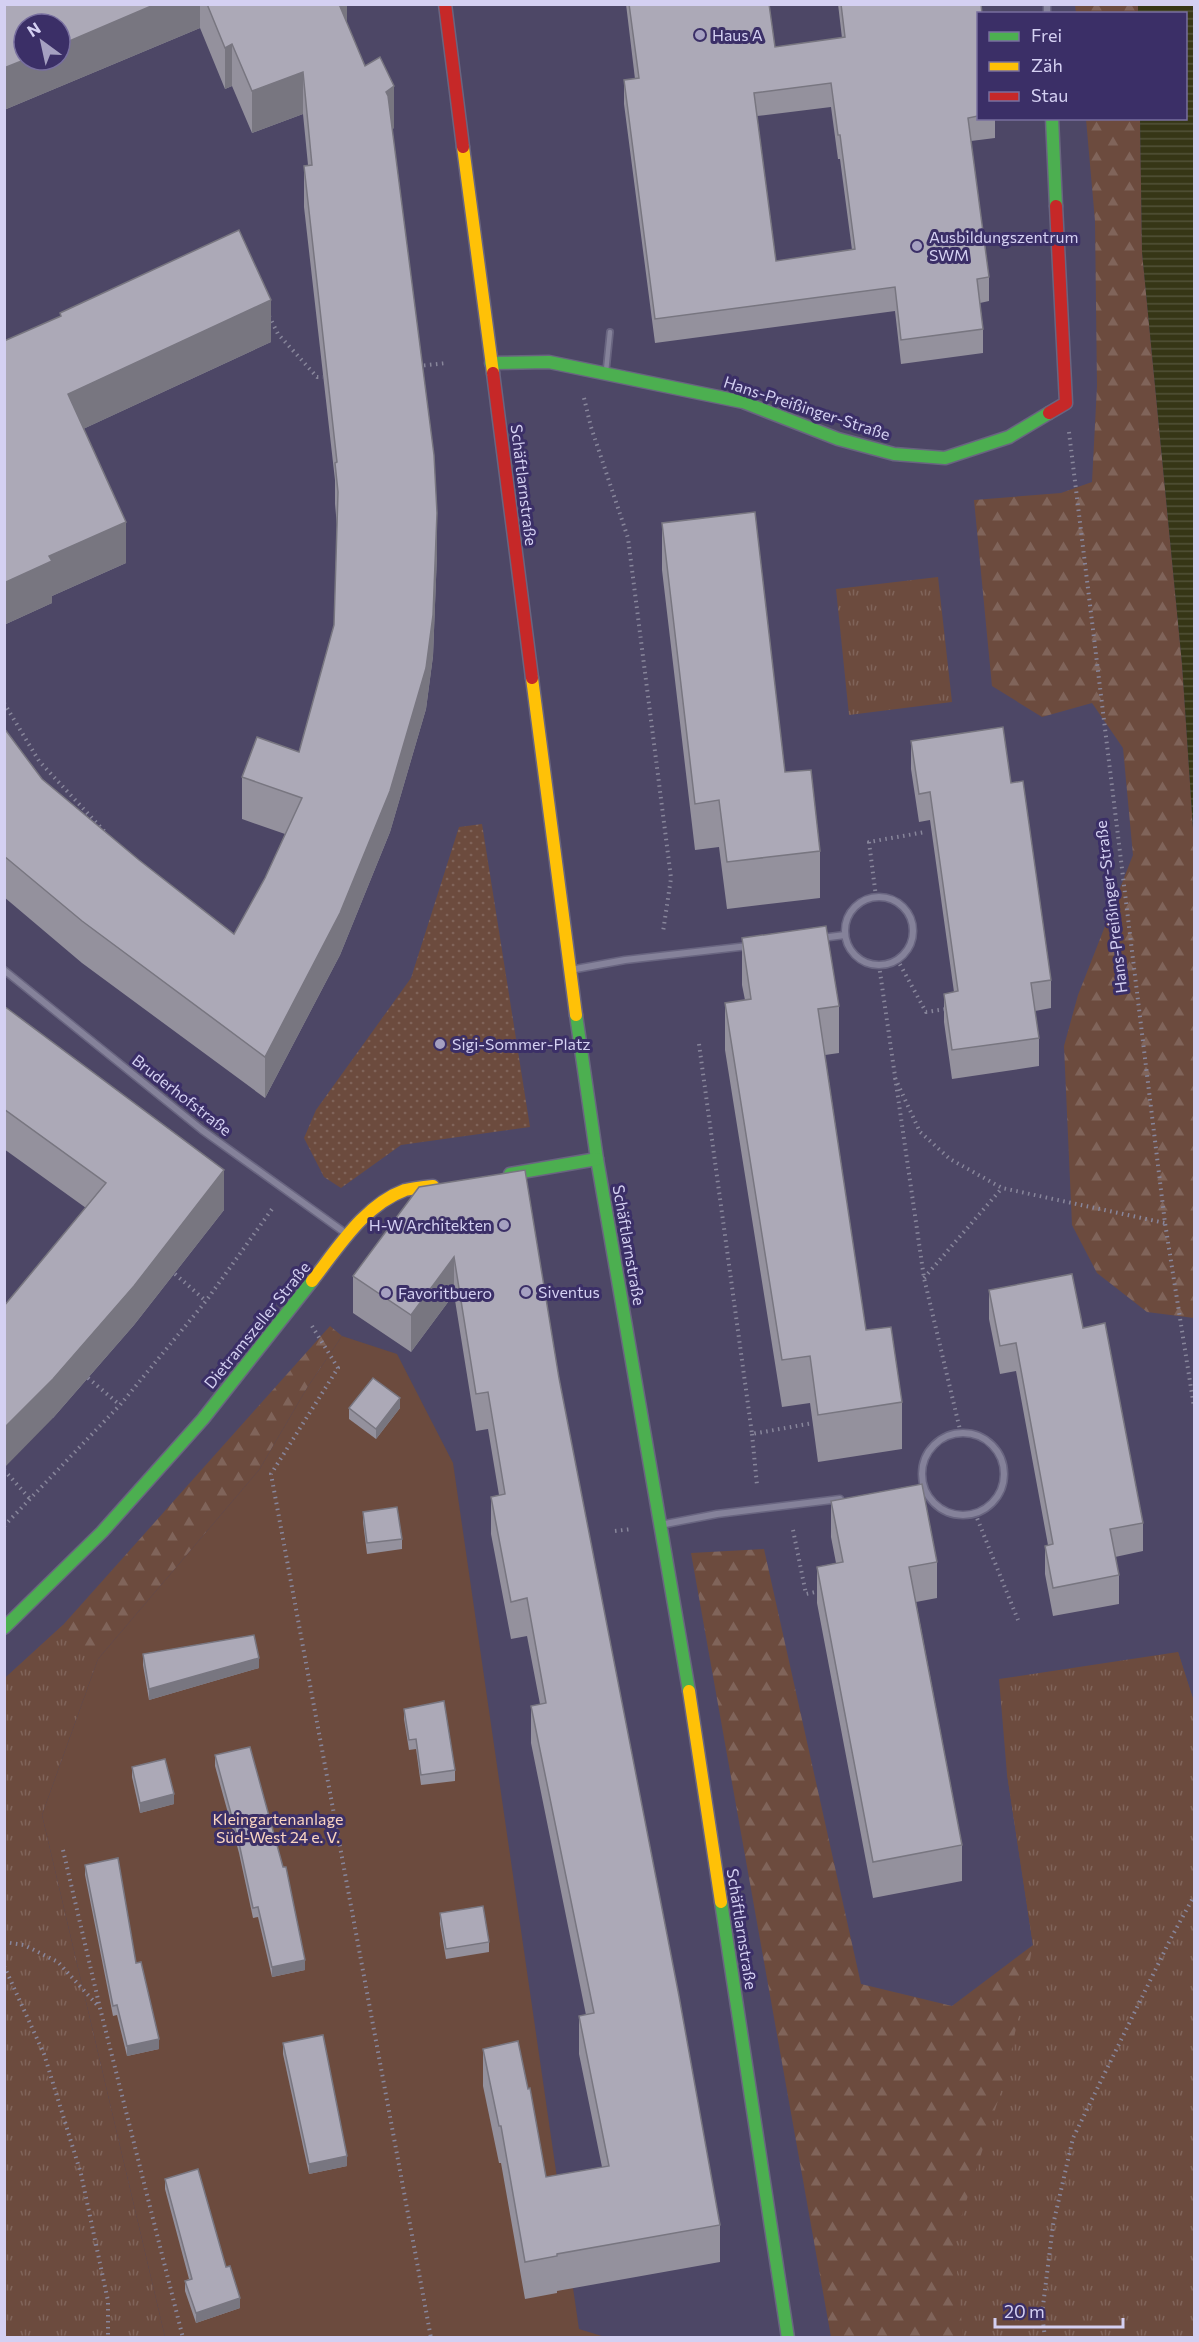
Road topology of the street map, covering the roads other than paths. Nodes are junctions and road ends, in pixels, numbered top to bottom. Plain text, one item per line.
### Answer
1 (445, 4) edge
2 (1052, 120) edge
3 (610, 332) dead end
4 (491, 363) junction
5 (606, 373) junction
6 (845, 935) junction
7 (810, 939) edge
8 (752, 945) edge
9 (4, 970) edge
10 (570, 970) junction
11 (597, 1159) junction
12 (498, 1175) edge
13 (440, 1185) edge
14 (348, 1235) junction
15 (925, 1490) junction
16 (914, 1491) edge
17 (850, 1498) edge
18 (659, 1525) junction
19 (4, 1628) edge
20 (788, 2337) edge

1 - 4 street, Schäftlarnstraße
2 - 5 street, Hans-Preißinger-Straße
3 - 5 lane
4 - 5 street, Hans-Preißinger-Straße
4 - 10 street, Schäftlarnstraße
6 - 6 street
6 - 7 street
8 - 10 street
9 - 14 street, Bruderhofstraße
10 - 11 street, Schäftlarnstraße
11 - 12 street
11 - 18 street, Schäftlarnstraße
13 - 14 street, Dietramszeller Straße
14 - 19 street, Dietramszeller Straße
15 - 15 street
15 - 16 street
17 - 18 street
18 - 20 street, Schäftlarnstraße

